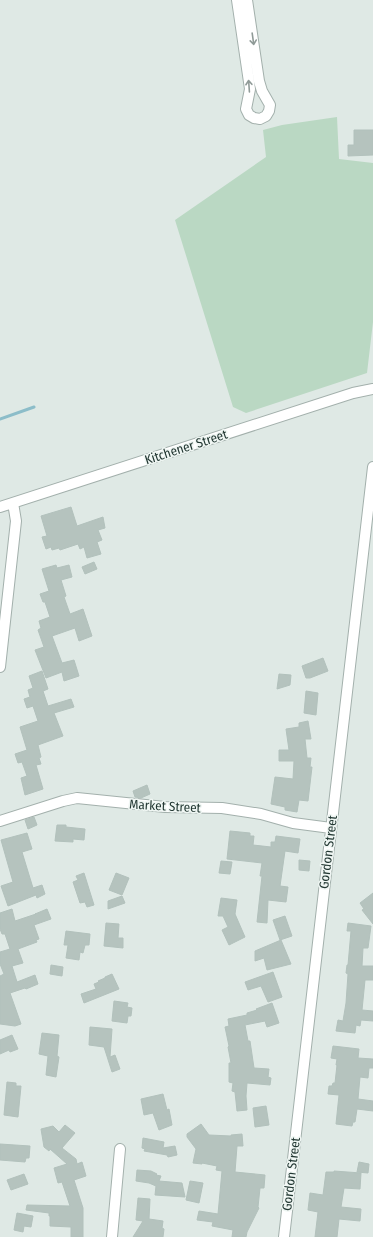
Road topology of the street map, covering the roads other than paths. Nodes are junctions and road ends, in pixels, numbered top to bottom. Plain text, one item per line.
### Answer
1 (237, 0) edge
2 (247, 0) edge
3 (373, 389) edge
4 (373, 468) edge
5 (13, 503) junction
6 (0, 507) edge
7 (0, 667) edge
8 (0, 821) edge
9 (331, 828) junction
10 (120, 1149) dead end
11 (112, 1237) edge
12 (284, 1237) edge

2 -> 1 street
3 - 5 street, Kitchener Street
4 - 9 street, Gordon Street
5 - 6 street, Kitchener Street
5 - 7 street
8 - 9 street, Market Street
9 - 12 street, Gordon Street
10 - 11 street

